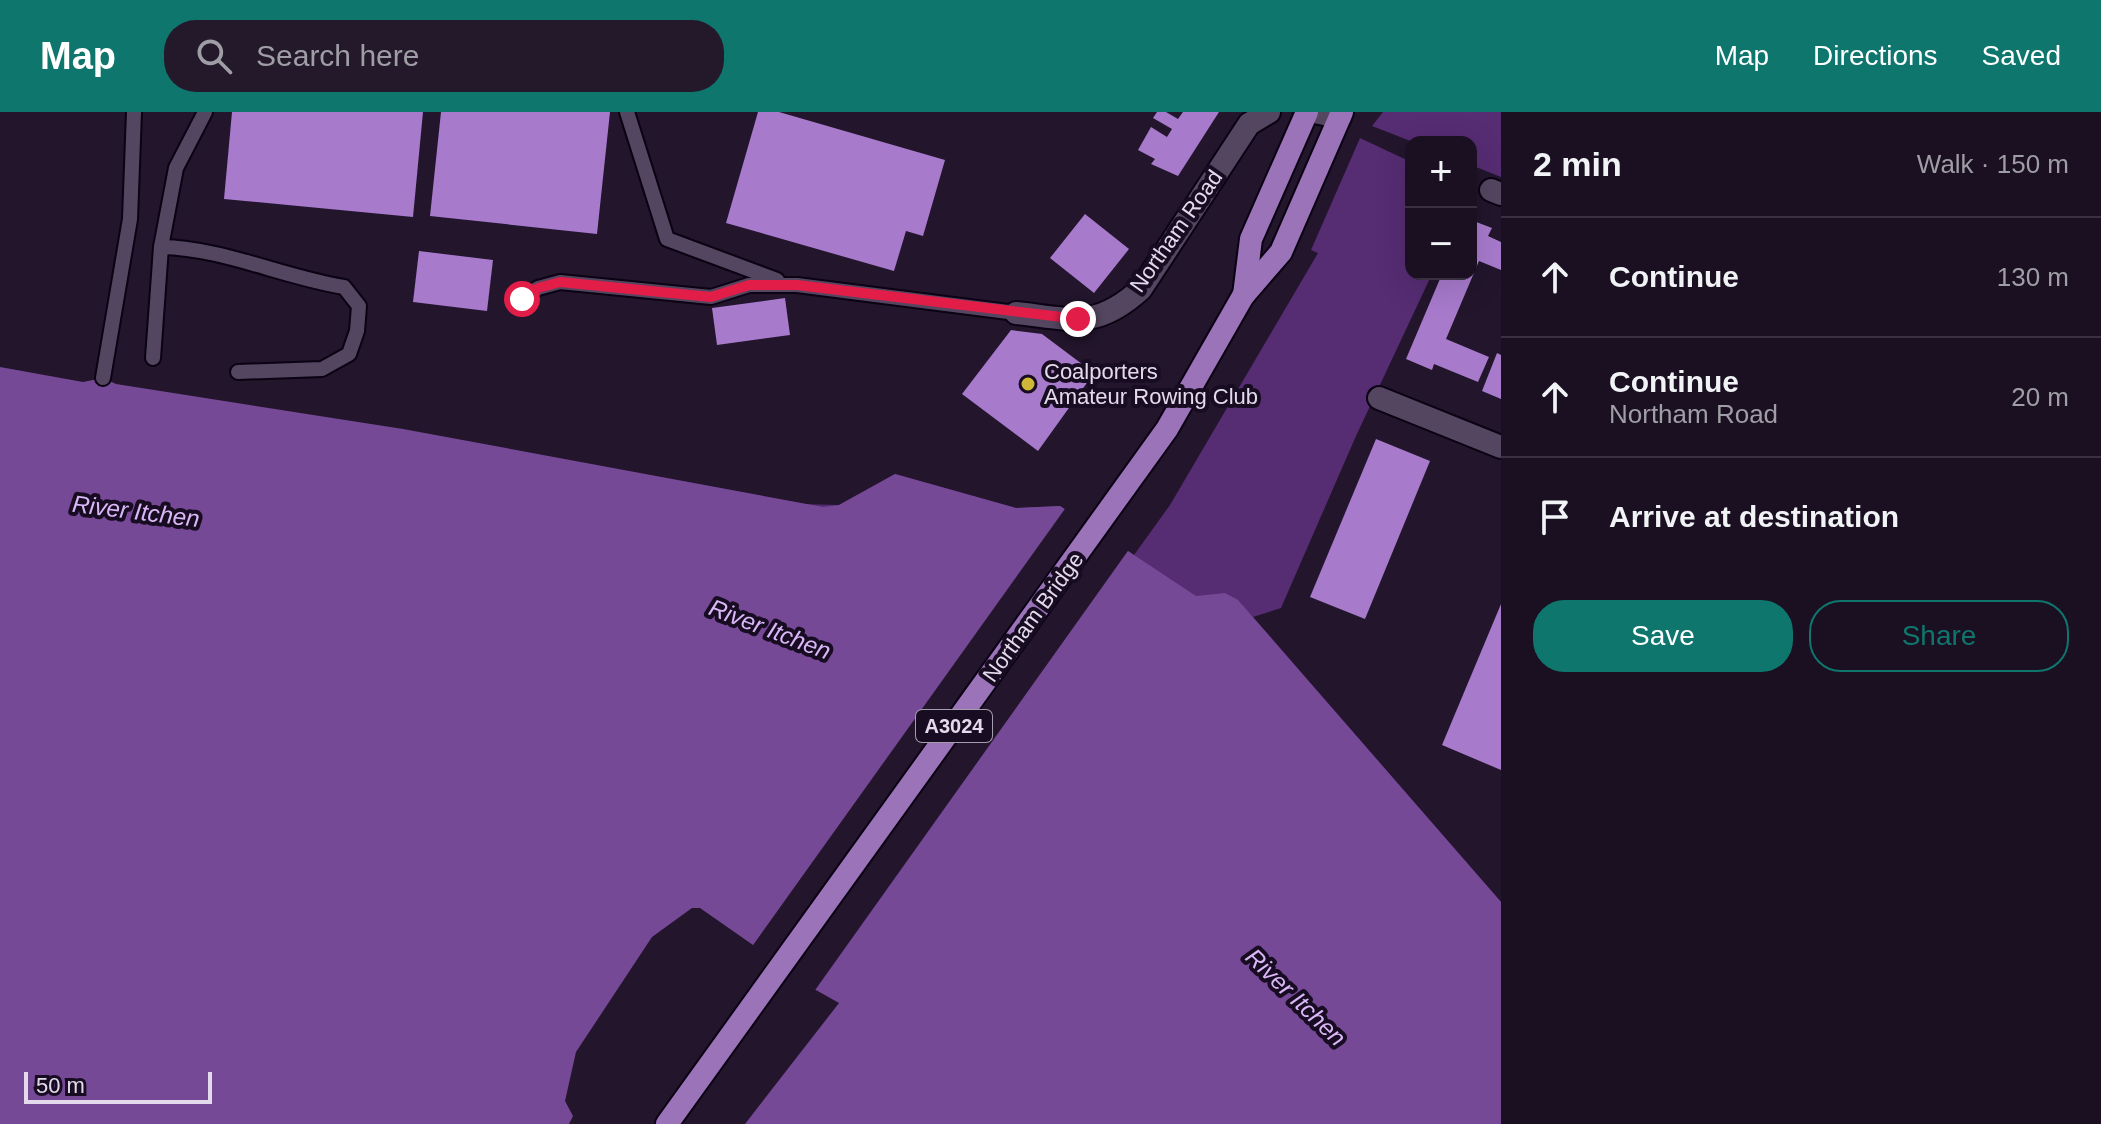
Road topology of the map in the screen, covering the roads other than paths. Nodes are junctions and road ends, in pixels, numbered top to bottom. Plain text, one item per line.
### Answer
1 (134, 112) edge
2 (205, 112) edge
3 (627, 112) edge
4 (1269, 112) edge
5 (1307, 112) edge
6 (1314, 112) edge
7 (1341, 115) edge
8 (161, 247) junction
9 (797, 285) junction
10 (1243, 296) junction
11 (522, 299) dead end
12 (1016, 313) joint
13 (153, 358) dead end
14 (238, 372) dead end
15 (103, 378) dead end
16 (1379, 398) dead end
17 (1501, 447) edge
18 (667, 1124) edge

1 - 15 lane
2 - 8 lane
3 - 9 lane
4 - 12 street, Northam Road
5 - 10 main road, Northam Bridge / A3024
6 - 7 street
7 - 10 main road, Northam Bridge / A3024
8 - 13 lane
8 - 14 lane
9 - 11 lane
9 - 12 lane
10 - 18 main road, Northam Bridge / A3024
16 - 17 street

